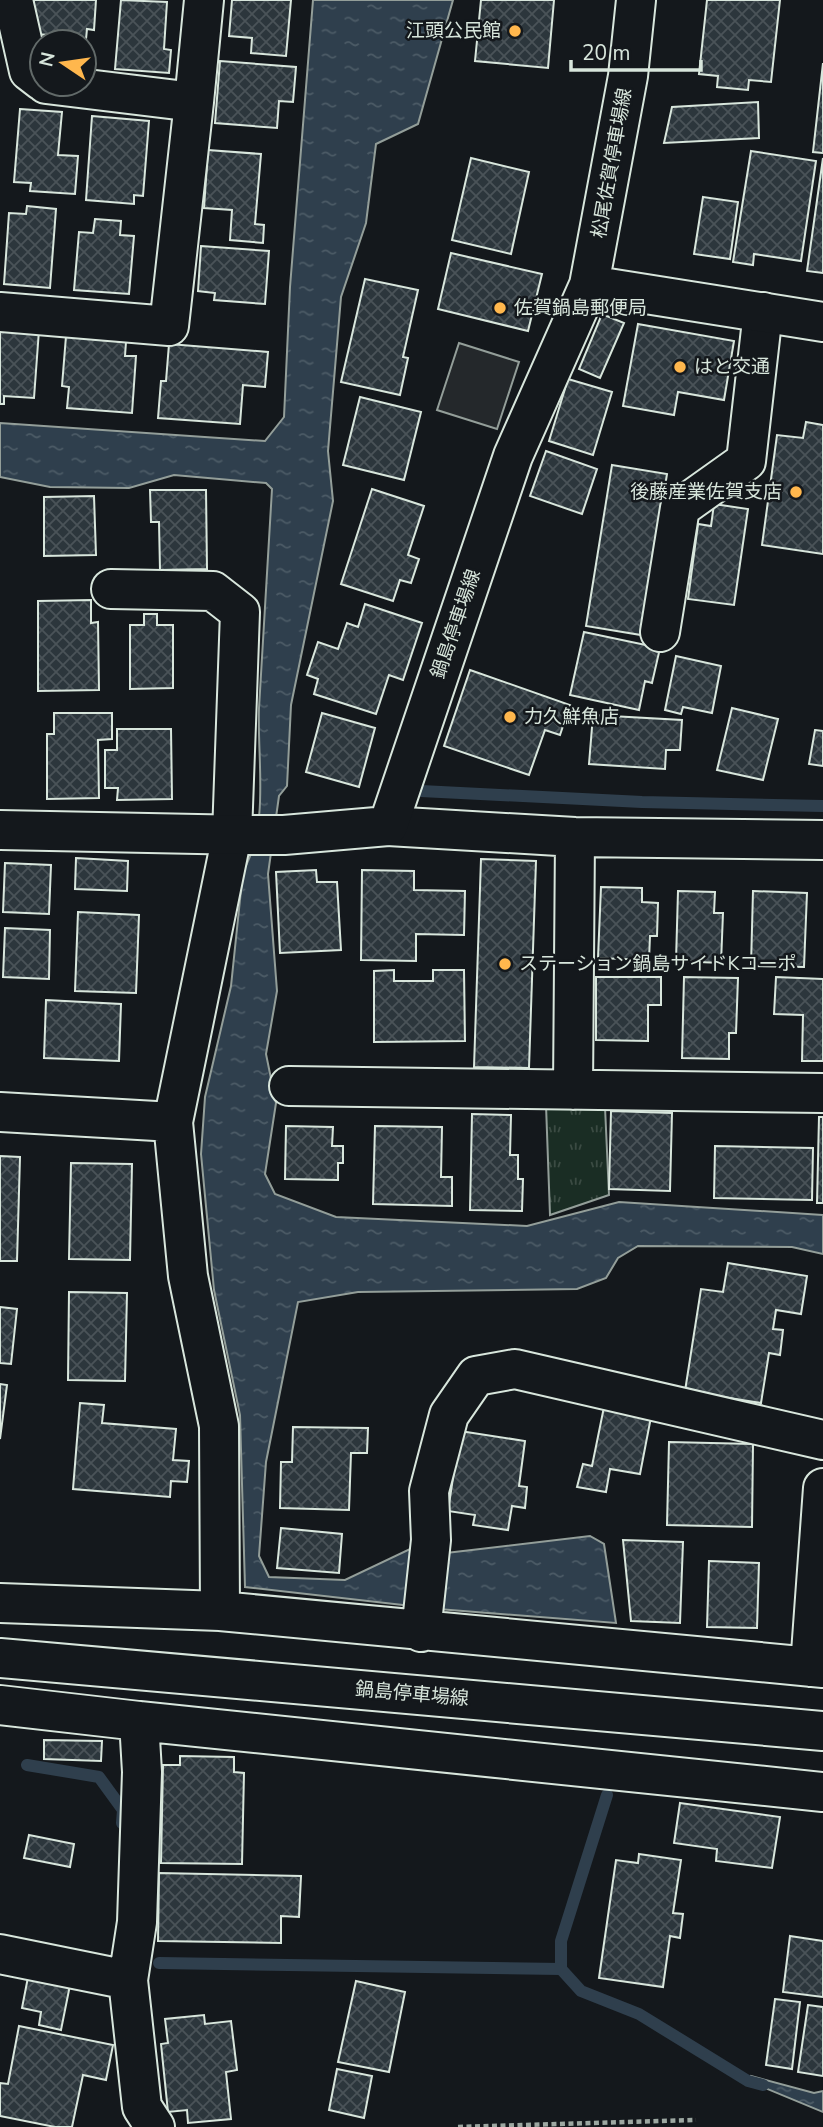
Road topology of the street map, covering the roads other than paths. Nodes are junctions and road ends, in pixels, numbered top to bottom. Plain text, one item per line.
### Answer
1 (13, 0) edge
2 (204, 0) edge
3 (636, 0) edge
4 (28, 67) edge
5 (98, 90) edge
6 (194, 102) junction
7 (589, 285) junction
8 (0, 312) edge
9 (763, 312) junction
10 (823, 322) edge
11 (111, 589) dead end
12 (660, 632) dead end
13 (387, 826) junction
14 (0, 830) edge
15 (254, 835) junction
16 (575, 837) junction
17 (823, 840) edge
18 (289, 1086) dead end
19 (573, 1090) junction
20 (823, 1094) edge
21 (0, 1112) edge
22 (173, 1122) junction
23 (823, 1440) edge
24 (823, 1488) edge
25 (0, 1603) edge
26 (220, 1611) junction
27 (422, 1625) junction
28 (0, 1658) edge
29 (816, 1668) edge
30 (0, 1705) edge
31 (139, 1721) junction
32 (823, 1731) edge
33 (823, 1792) edge
34 (0, 1954) edge
35 (128, 1980) junction
36 (155, 2127) edge

1 - 4 street
2 - 6 street
3 - 7 street, 松尾佐賀停車場線
5 - 6 street
6 - 8 street
7 - 9 street
7 - 13 street, 鍋島停車場線
9 - 10 street
9 - 12 street
11 - 15 street
13 - 15 street
13 - 16 street
14 - 15 street
15 - 22 street
16 - 17 street
16 - 19 street
18 - 19 street
19 - 20 street
21 - 22 street
22 - 26 street
23 - 27 street
24 - 29 street
25 - 26 street
26 - 27 street
27 - 29 street
28 - 32 street, 鍋島停車場線
30 - 31 street
31 - 33 street
31 - 35 street
34 - 35 street
35 - 36 street

